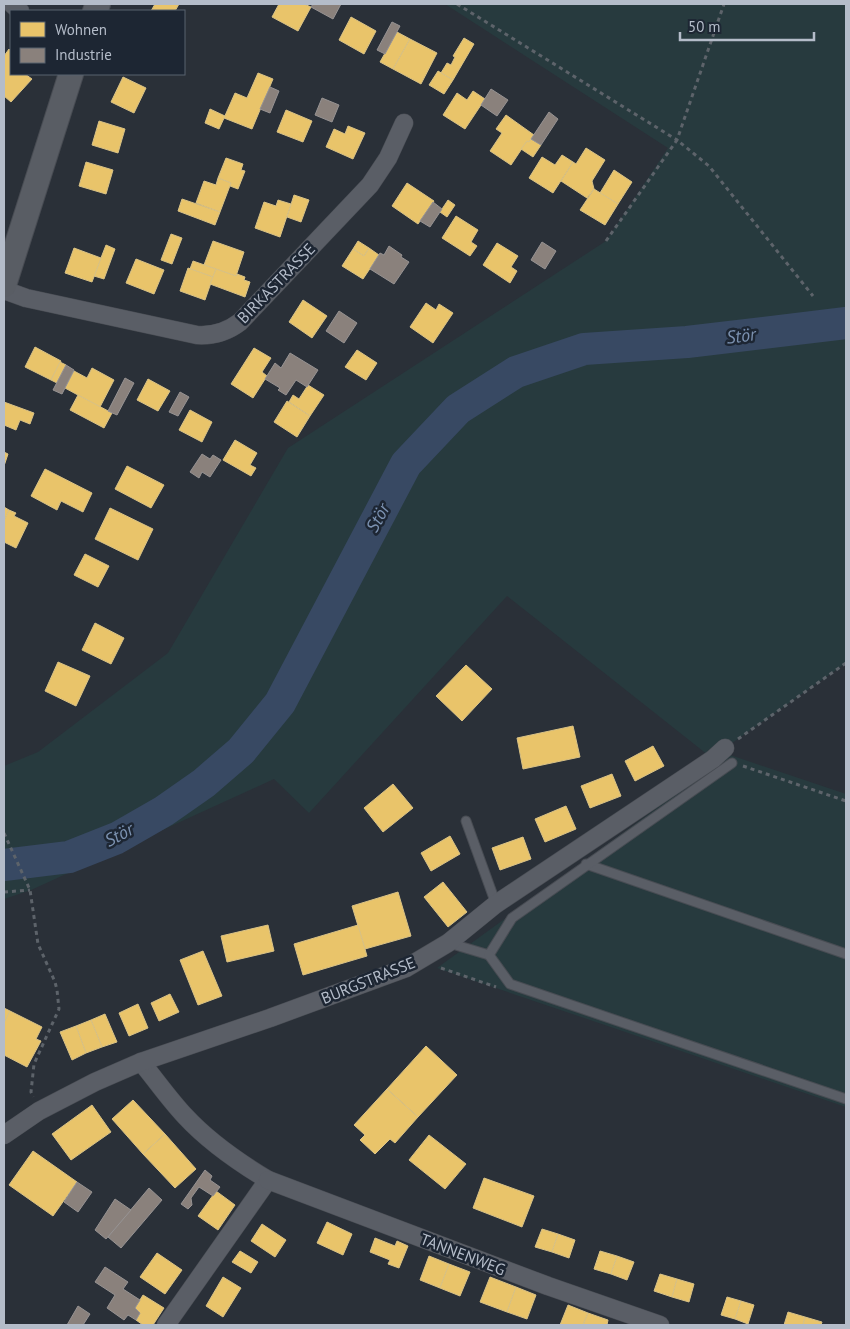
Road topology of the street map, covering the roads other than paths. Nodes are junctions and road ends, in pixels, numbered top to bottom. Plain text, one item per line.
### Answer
1 (71, 75) edge
2 (404, 122) dead end
3 (4, 285) edge
4 (4, 290) edge
5 (729, 755) joint
6 (466, 821) dead end
7 (586, 864) junction
8 (496, 904) junction
9 (448, 943) junction
10 (846, 954) edge
11 (489, 955) junction
12 (141, 1062) junction
13 (846, 1099) edge
14 (4, 1135) edge
15 (268, 1180) junction
16 (166, 1325) edge
17 (660, 1325) edge

1 - 3 street
2 - 4 street, BIRKASTRASSE
5 - 7 lane
5 - 8 street, BURGSTRASSE
6 - 8 lane
7 - 10 lane
7 - 11 lane
8 - 9 street, BURGSTRASSE
9 - 11 lane
9 - 12 street, BURGSTRASSE
11 - 13 lane
12 - 14 street, BURGSTRASSE
12 - 15 street, TANNENWEG
15 - 16 street
15 - 17 street, TANNENWEG

